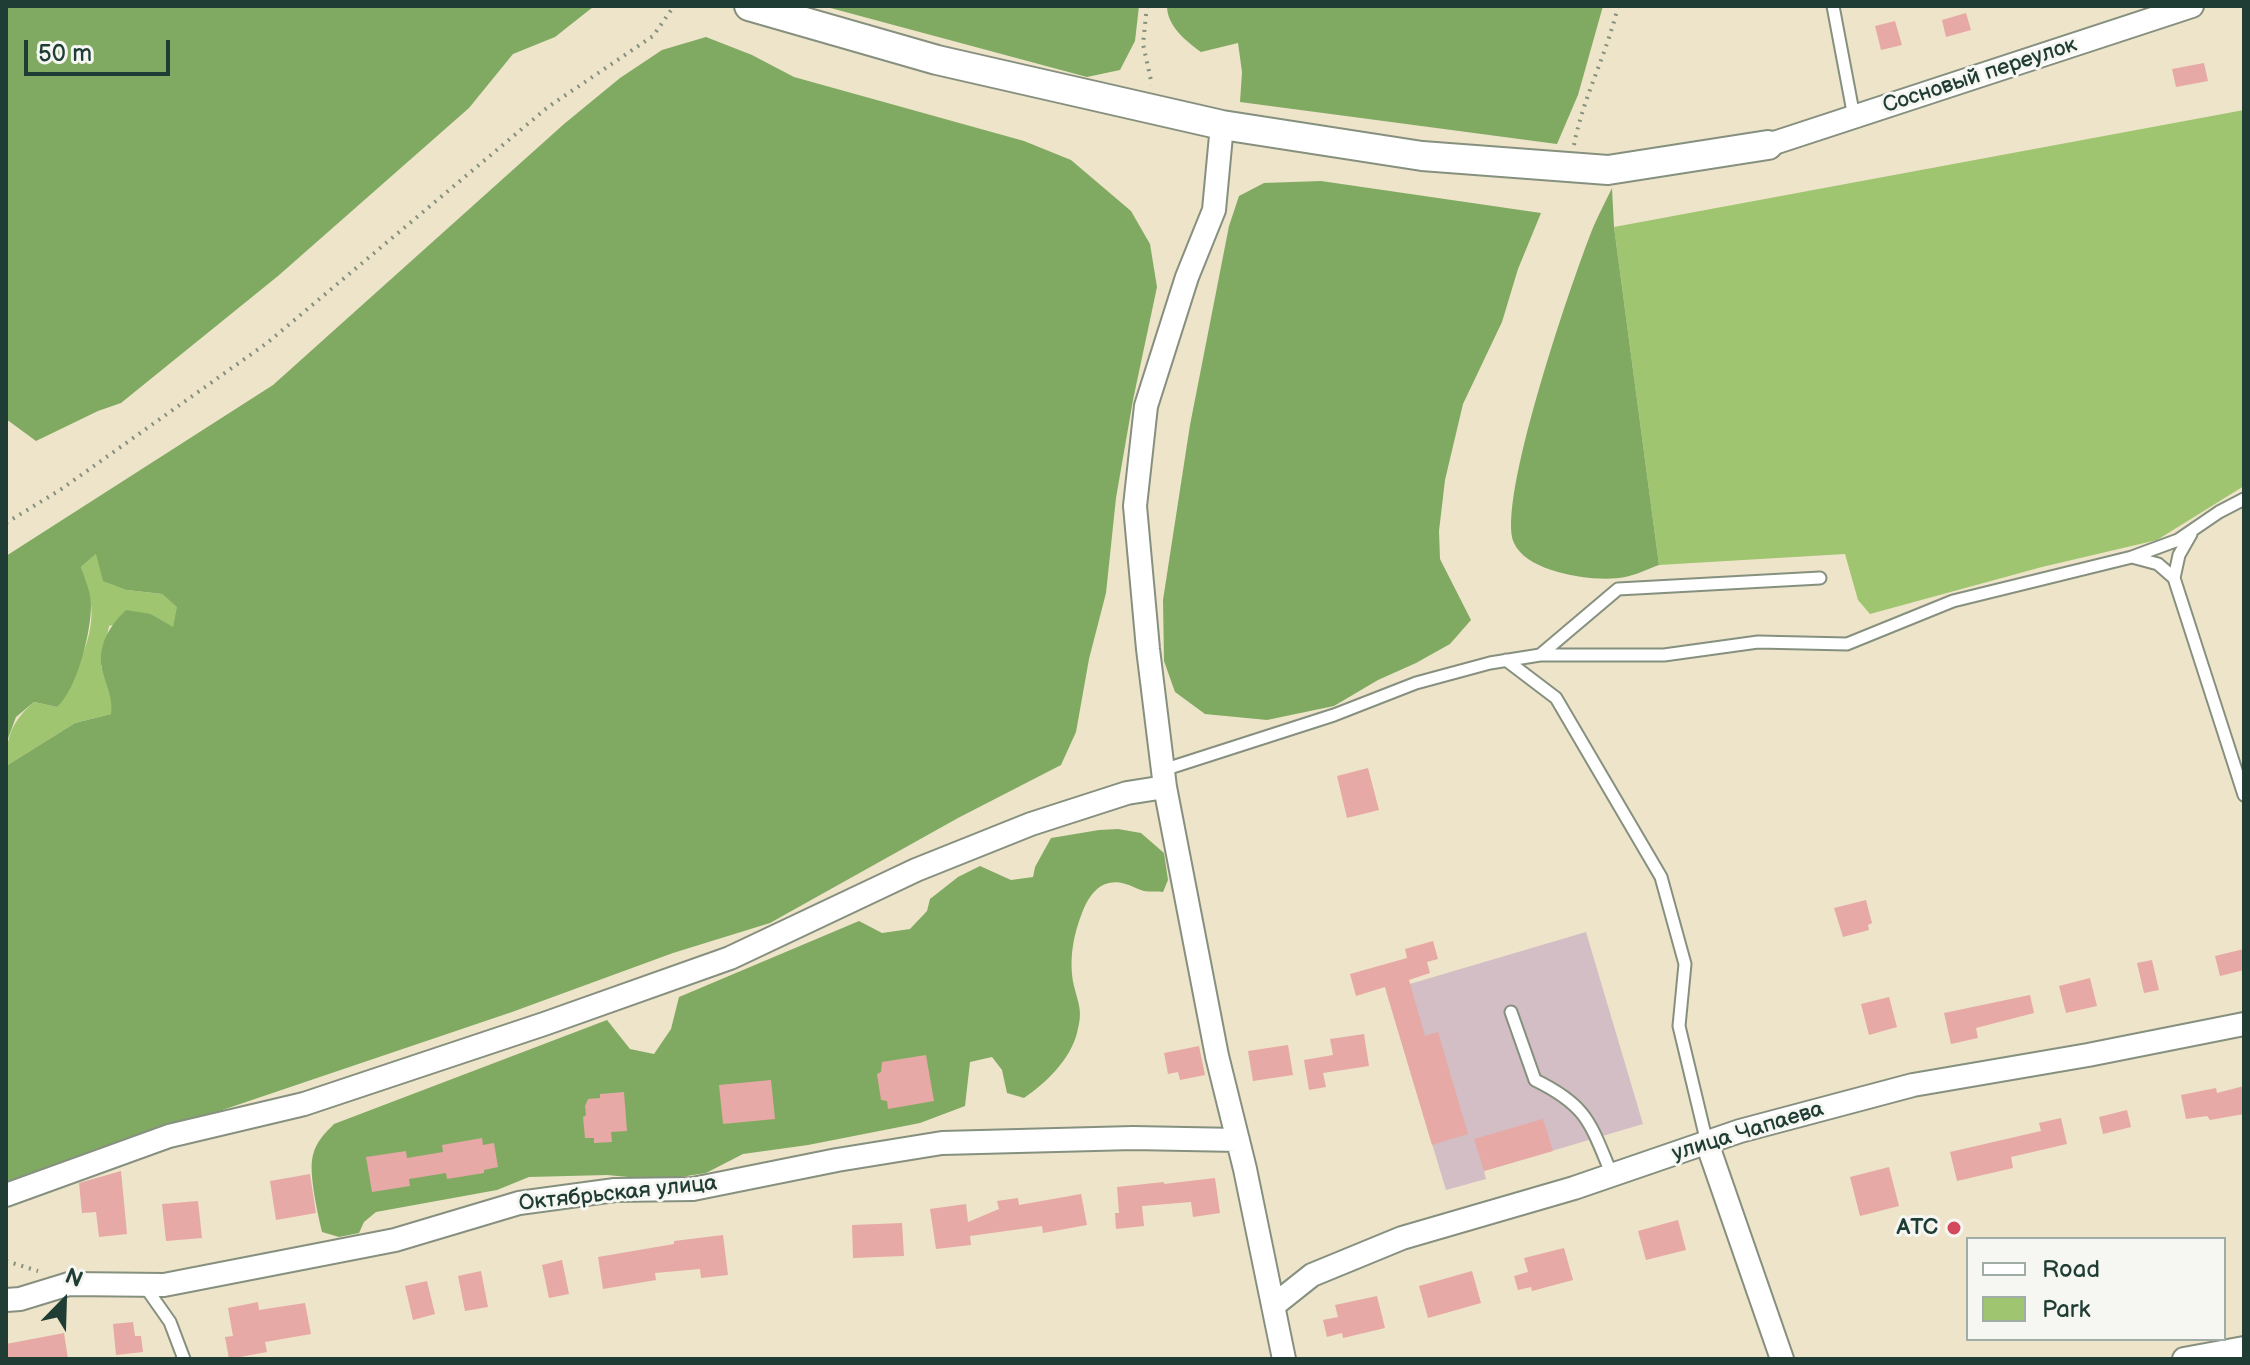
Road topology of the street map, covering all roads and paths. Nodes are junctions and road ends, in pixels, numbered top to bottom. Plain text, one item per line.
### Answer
1 (674, 6) edge
2 (749, 6) edge
3 (1147, 6) edge
4 (1618, 6) edge
5 (1833, 6) edge
6 (2177, 8) edge
7 (1171, 114) junction
8 (1854, 117) junction
9 (1222, 125) junction
10 (1768, 145) joint
11 (1570, 167) junction
12 (2244, 499) edge
13 (6, 523) edge
14 (2193, 529) junction
15 (2132, 557) junction
16 (1820, 578) dead end
17 (2174, 578) junction
18 (1540, 655) junction
19 (1506, 660) junction
20 (1164, 778) junction
21 (2244, 795) edge
22 (1511, 1012) dead end
23 (2244, 1024) edge
24 (1238, 1140) junction
25 (1707, 1143) junction
26 (1612, 1175) junction
27 (6, 1195) edge
28 (144, 1284) junction
29 (6, 1300) edge
30 (1273, 1306) junction
31 (2244, 1348) edge
32 (184, 1359) edge
33 (1284, 1359) edge
34 (1782, 1359) edge
35 (2184, 1359) edge

1 - 13 path
2 - 7 street
3 - 7 path
4 - 11 path
5 - 8 lane
6 - 8 street, Сосновый переулок
7 - 9 street
8 - 10 street, Сосновый переулок
9 - 11 street
9 - 20 street
10 - 11 street
12 - 14 lane
14 - 15 lane
14 - 17 lane
15 - 17 lane
15 - 18 lane
16 - 18 lane
17 - 21 lane
18 - 19 lane
19 - 20 lane
19 - 25 lane
20 - 24 street
20 - 27 street
22 - 26 lane
23 - 25 street, улица Чапаева
24 - 28 street, Октябрьская улица
24 - 30 street
25 - 26 street, улица Чапаева
25 - 34 street
26 - 30 street, улица Чапаева
28 - 29 street, Октябрьская улица
28 - 32 lane
30 - 33 street
31 - 35 street

